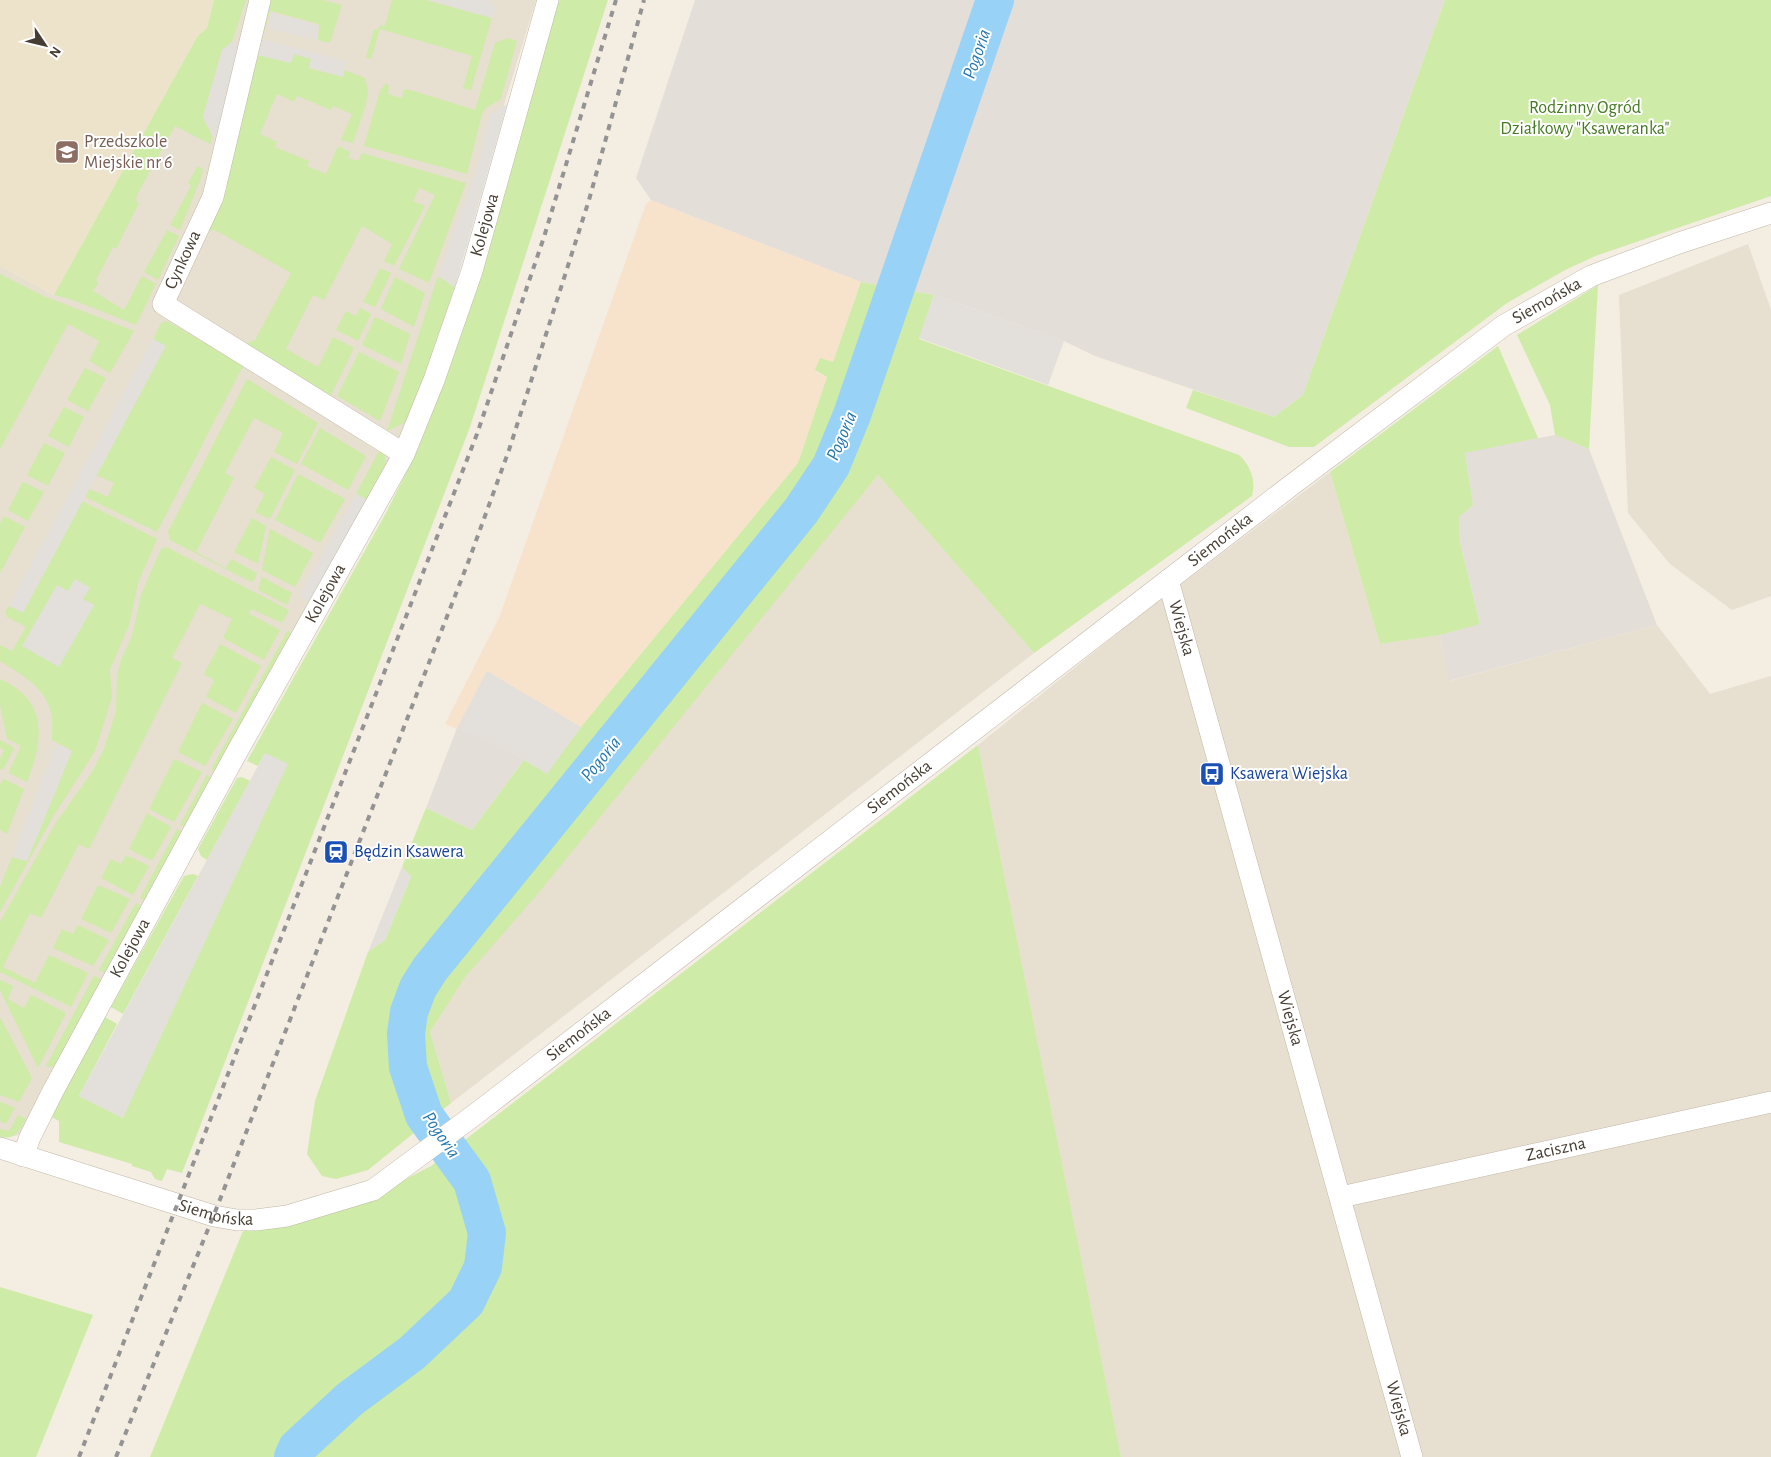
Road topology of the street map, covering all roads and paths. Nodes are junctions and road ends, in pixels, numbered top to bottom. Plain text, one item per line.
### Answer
1 (260, 0) edge
2 (548, 0) edge
3 (1771, 213) edge
4 (404, 454) junction
5 (1168, 580) junction
6 (1771, 1102) edge
7 (0, 1148) edge
8 (23, 1156) junction
9 (1342, 1196) junction
10 (1412, 1457) edge

1 - 4 street, Cynkowa
2 - 4 street, Kolejowa
3 - 5 street, Siemońska
4 - 8 street, Kolejowa
5 - 8 street, Siemońska
5 - 9 street, Wiejska
6 - 9 street, Zaciszna
7 - 8 street, Siemońska
9 - 10 street, Wiejska

